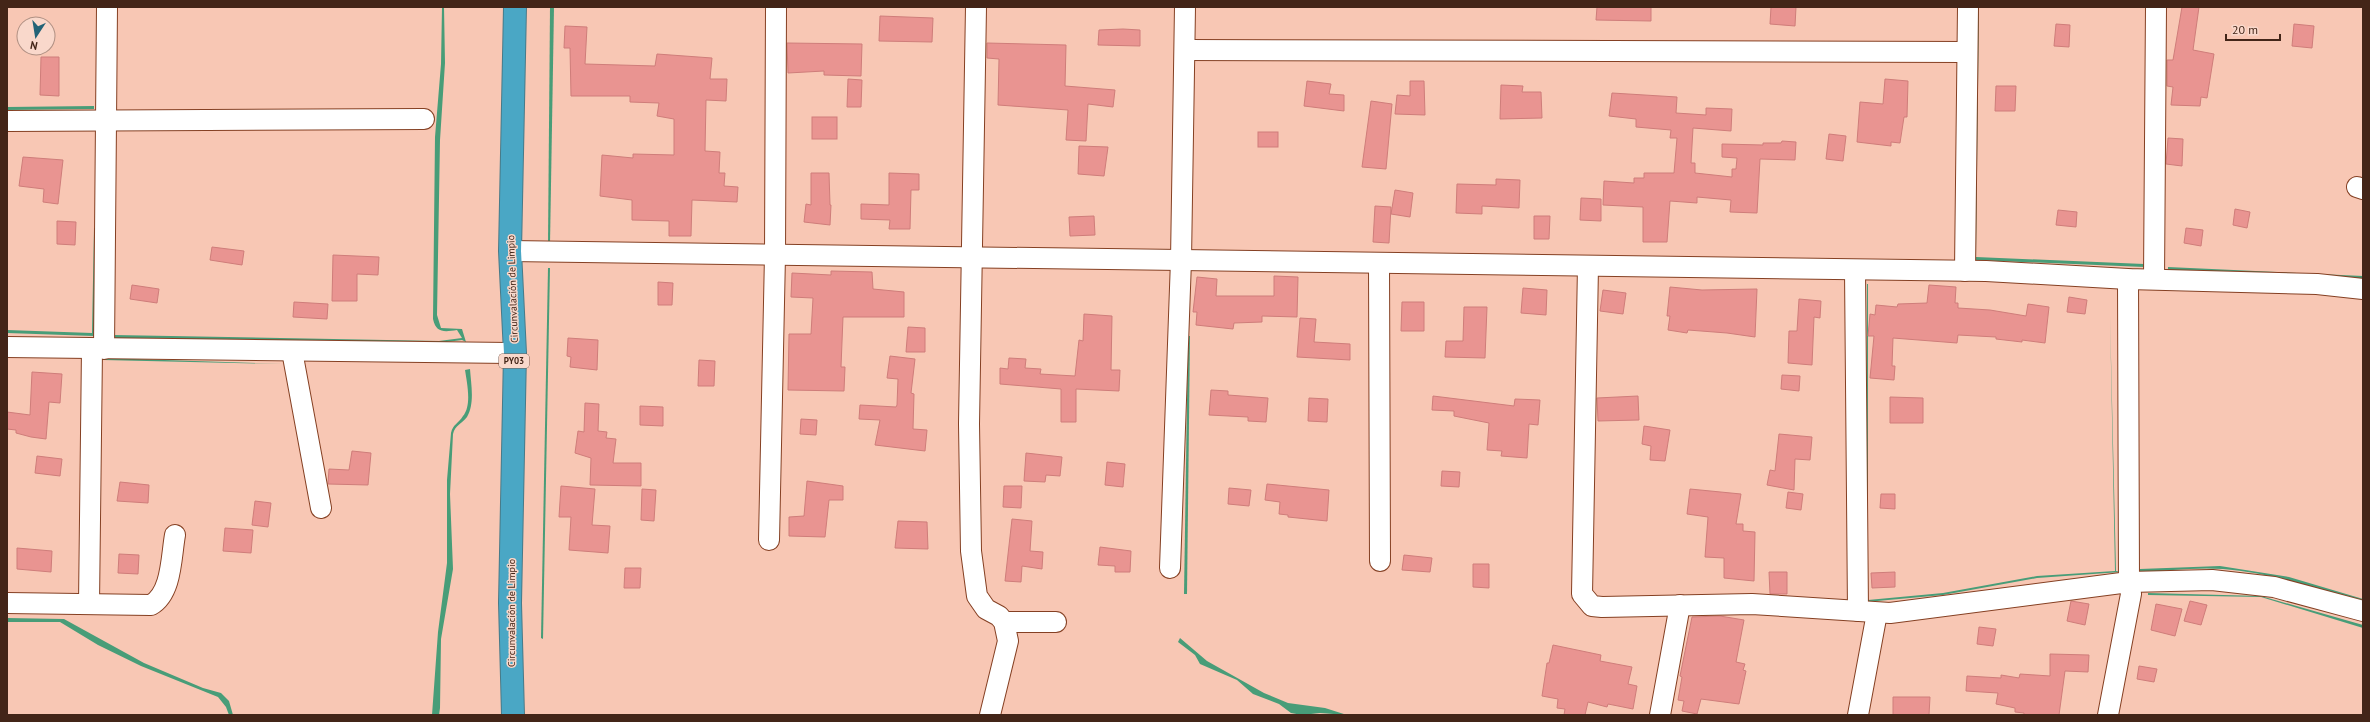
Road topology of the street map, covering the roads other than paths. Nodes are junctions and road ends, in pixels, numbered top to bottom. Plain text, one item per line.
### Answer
1 (107, 7) edge
2 (515, 7) edge
3 (776, 7) edge
4 (976, 7) edge
5 (1185, 7) edge
6 (1968, 7) edge
7 (2156, 7) edge
8 (1185, 50) junction
9 (1967, 52) junction
10 (424, 119) dead end
11 (105, 120) junction
12 (7, 121) edge
13 (510, 250) junction
14 (775, 255) junction
15 (974, 258) junction
16 (1181, 260) junction
17 (1379, 263) junction
18 (1588, 266) junction
19 (1855, 270) junction
20 (1965, 271) junction
21 (2128, 279) junction
22 (2154, 279) junction
23 (2363, 289) edge
24 (7, 347) edge
25 (98, 349) junction
26 (292, 351) junction
27 (515, 353) junction
28 (321, 508) dead end
29 (175, 535) dead end
30 (769, 540) dead end
31 (1380, 561) dead end
32 (1170, 568) dead end
33 (2129, 582) junction
34 (7, 603) edge
35 (89, 604) junction
36 (1680, 605) junction
37 (2363, 611) edge
38 (1868, 612) junction
39 (1004, 622) junction
40 (1056, 622) dead end
41 (513, 715) edge
42 (990, 715) edge
43 (1660, 715) edge
44 (1858, 715) edge
45 (2108, 715) edge

1 - 11 street
2 - 13 highway, Circunvalación de Limpio / PY03
3 - 14 street
4 - 15 street
5 - 8 street
6 - 9 street
7 - 22 street
8 - 9 street
8 - 16 street
9 - 20 street
10 - 11 street
11 - 12 street
11 - 25 street
13 - 14 street
13 - 27 highway, Circunvalación de Limpio / PY03
14 - 15 street
14 - 30 street
15 - 16 street
15 - 39 street
16 - 17 street
16 - 32 street
17 - 18 street
17 - 31 street
18 - 19 street
18 - 36 street
19 - 20 street
19 - 38 street
20 - 21 street
21 - 22 street
21 - 33 street
22 - 23 street
24 - 25 street
25 - 26 street
25 - 35 street
26 - 27 street
26 - 28 street
27 - 41 highway, Circunvalación de Limpio / PY03
29 - 35 street
33 - 37 street
33 - 38 street
33 - 45 street
34 - 35 street
36 - 38 street
36 - 43 street
38 - 44 street
39 - 40 street
39 - 42 street

